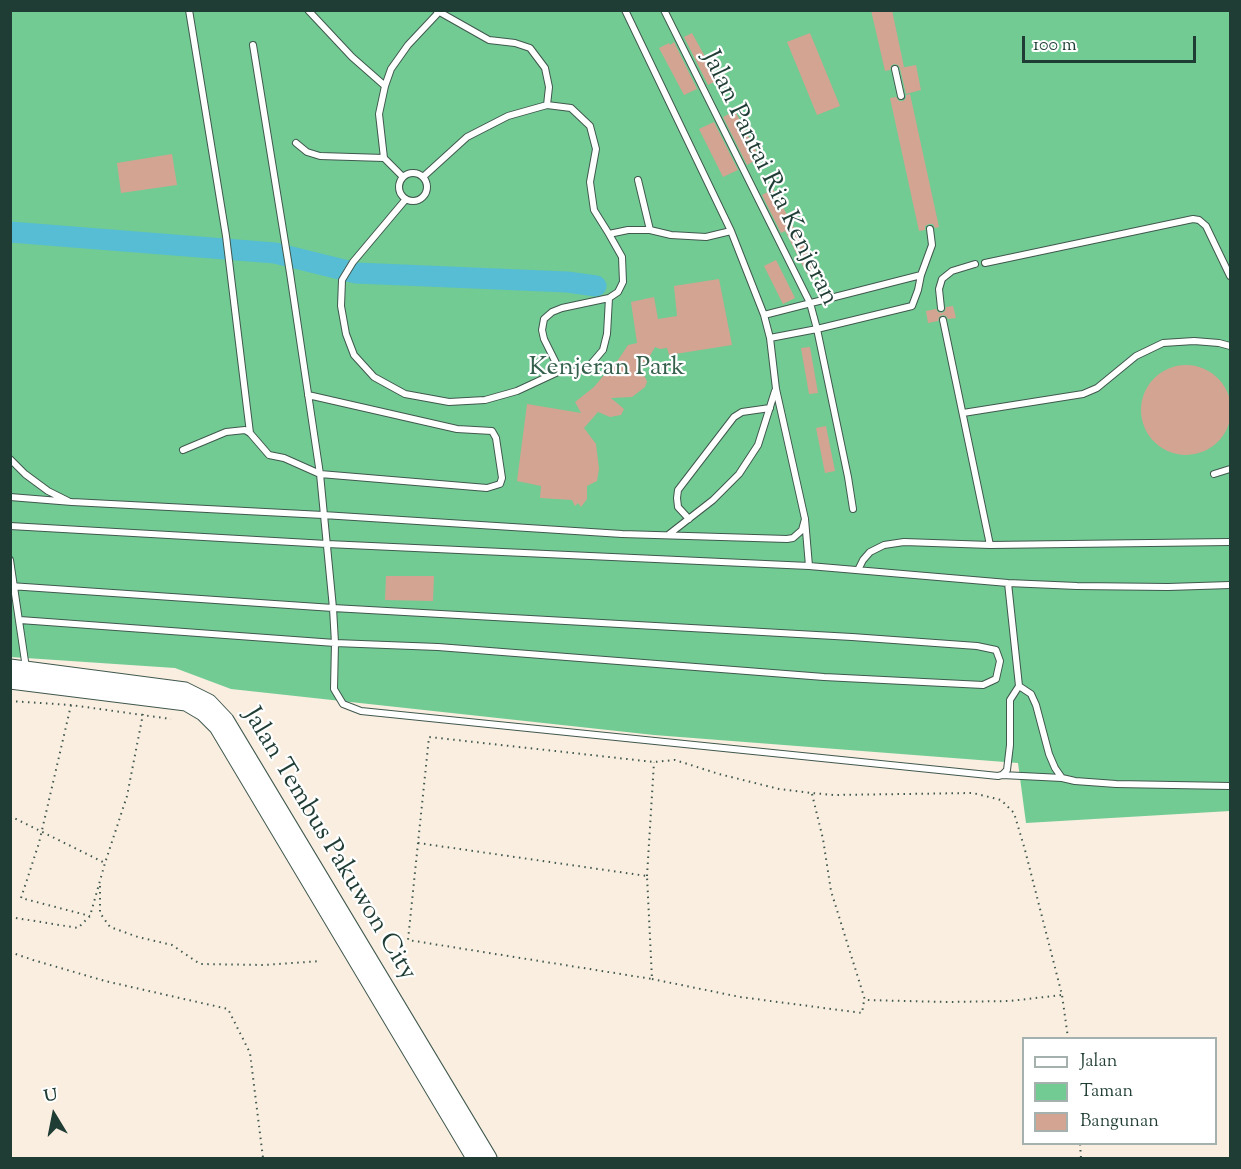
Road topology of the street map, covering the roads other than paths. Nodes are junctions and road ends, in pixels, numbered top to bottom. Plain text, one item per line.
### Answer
1 (189, 10) edge
2 (308, 10) edge
3 (626, 10) edge
4 (664, 10) edge
5 (437, 11) edge
6 (253, 45) dead end
7 (895, 69) dead end
8 (385, 86) junction
9 (901, 96) dead end
10 (546, 105) junction
11 (296, 143) dead end
12 (384, 158) junction
13 (403, 177) junction
14 (423, 177) junction
15 (638, 180) dead end
16 (406, 199) junction
17 (930, 229) dead end
18 (650, 230) junction
19 (731, 231) junction
20 (609, 234) junction
21 (985, 262) dead end
22 (975, 264) dead end
23 (921, 275) junction
24 (1230, 276) edge
25 (609, 298) junction
26 (810, 303) junction
27 (941, 308) dead end
28 (764, 315) junction
29 (943, 320) dead end
30 (817, 329) junction
31 (770, 338) junction
32 (1230, 346) edge
33 (560, 371) junction
34 (776, 388) junction
35 (308, 395) junction
36 (770, 408) junction
37 (963, 413) junction
38 (250, 433) junction
39 (183, 450) dead end
40 (10, 459) edge
41 (1230, 469) edge
42 (320, 474) junction
43 (1214, 474) dead end
44 (10, 497) edge
45 (72, 502) junction
46 (853, 509) dead end
47 (323, 515) junction
48 (689, 519) junction
49 (805, 519) junction
50 (10, 526) edge
51 (668, 536) junction
52 (1230, 542) edge
53 (327, 544) junction
54 (990, 545) junction
55 (10, 560) edge
56 (809, 566) junction
57 (858, 570) junction
58 (1008, 583) junction
59 (1230, 585) edge
60 (13, 586) edge
61 (333, 608) junction
62 (20, 620) junction
63 (335, 644) junction
64 (18, 668) edge
65 (10, 681) edge
66 (1018, 686) junction
67 (1002, 774) junction
68 (1062, 778) junction
69 (1230, 786) edge
70 (474, 1158) edge
71 (489, 1158) edge

1 - 38 lane
2 - 8 lane
3 - 19 lane
4 - 26 lane, Jalan Pantai Ria Kenjeran
5 - 8 lane
5 - 10 lane
6 - 35 lane
7 - 9 lane
8 - 12 lane
10 - 14 lane
10 - 20 lane
11 - 12 lane
12 - 13 lane
13 - 14 lane
13 - 16 lane
14 - 16 lane
15 - 18 lane
16 - 33 lane
17 - 23 lane
18 - 19 lane
18 - 20 lane
19 - 28 lane
20 - 25 lane
21 - 24 lane
22 - 27 lane
23 - 26 lane
23 - 30 lane
25 - 33 lane
25 - 33 lane
26 - 28 lane
26 - 30 lane, Jalan Pantai Ria Kenjeran
28 - 31 lane
29 - 37 lane
30 - 31 lane
30 - 46 lane, Jalan Pantai Ria Kenjeran
31 - 34 lane
32 - 37 lane
34 - 36 lane
34 - 49 lane
35 - 42 lane
35 - 42 lane
36 - 48 lane
36 - 48 lane
37 - 54 lane
38 - 39 lane
38 - 42 lane
40 - 45 lane
41 - 43 lane
42 - 47 lane
44 - 45 lane
45 - 47 lane
47 - 51 lane
47 - 53 lane
48 - 51 lane
49 - 51 lane
49 - 56 lane
50 - 53 lane
52 - 54 lane
53 - 56 lane
53 - 61 lane
54 - 57 lane
55 - 60 lane
56 - 57 lane
57 - 58 lane
58 - 59 lane
58 - 66 lane
60 - 61 lane
60 - 62 lane
61 - 63 lane
61 - 63 lane
62 - 63 lane
62 - 64 lane
63 - 67 lane
64 - 71 street, Jalan Tembus Pakuwon City
65 - 70 street, Jalan Tembus Pakuwon City
66 - 67 lane
66 - 68 lane
67 - 68 lane
68 - 69 lane

